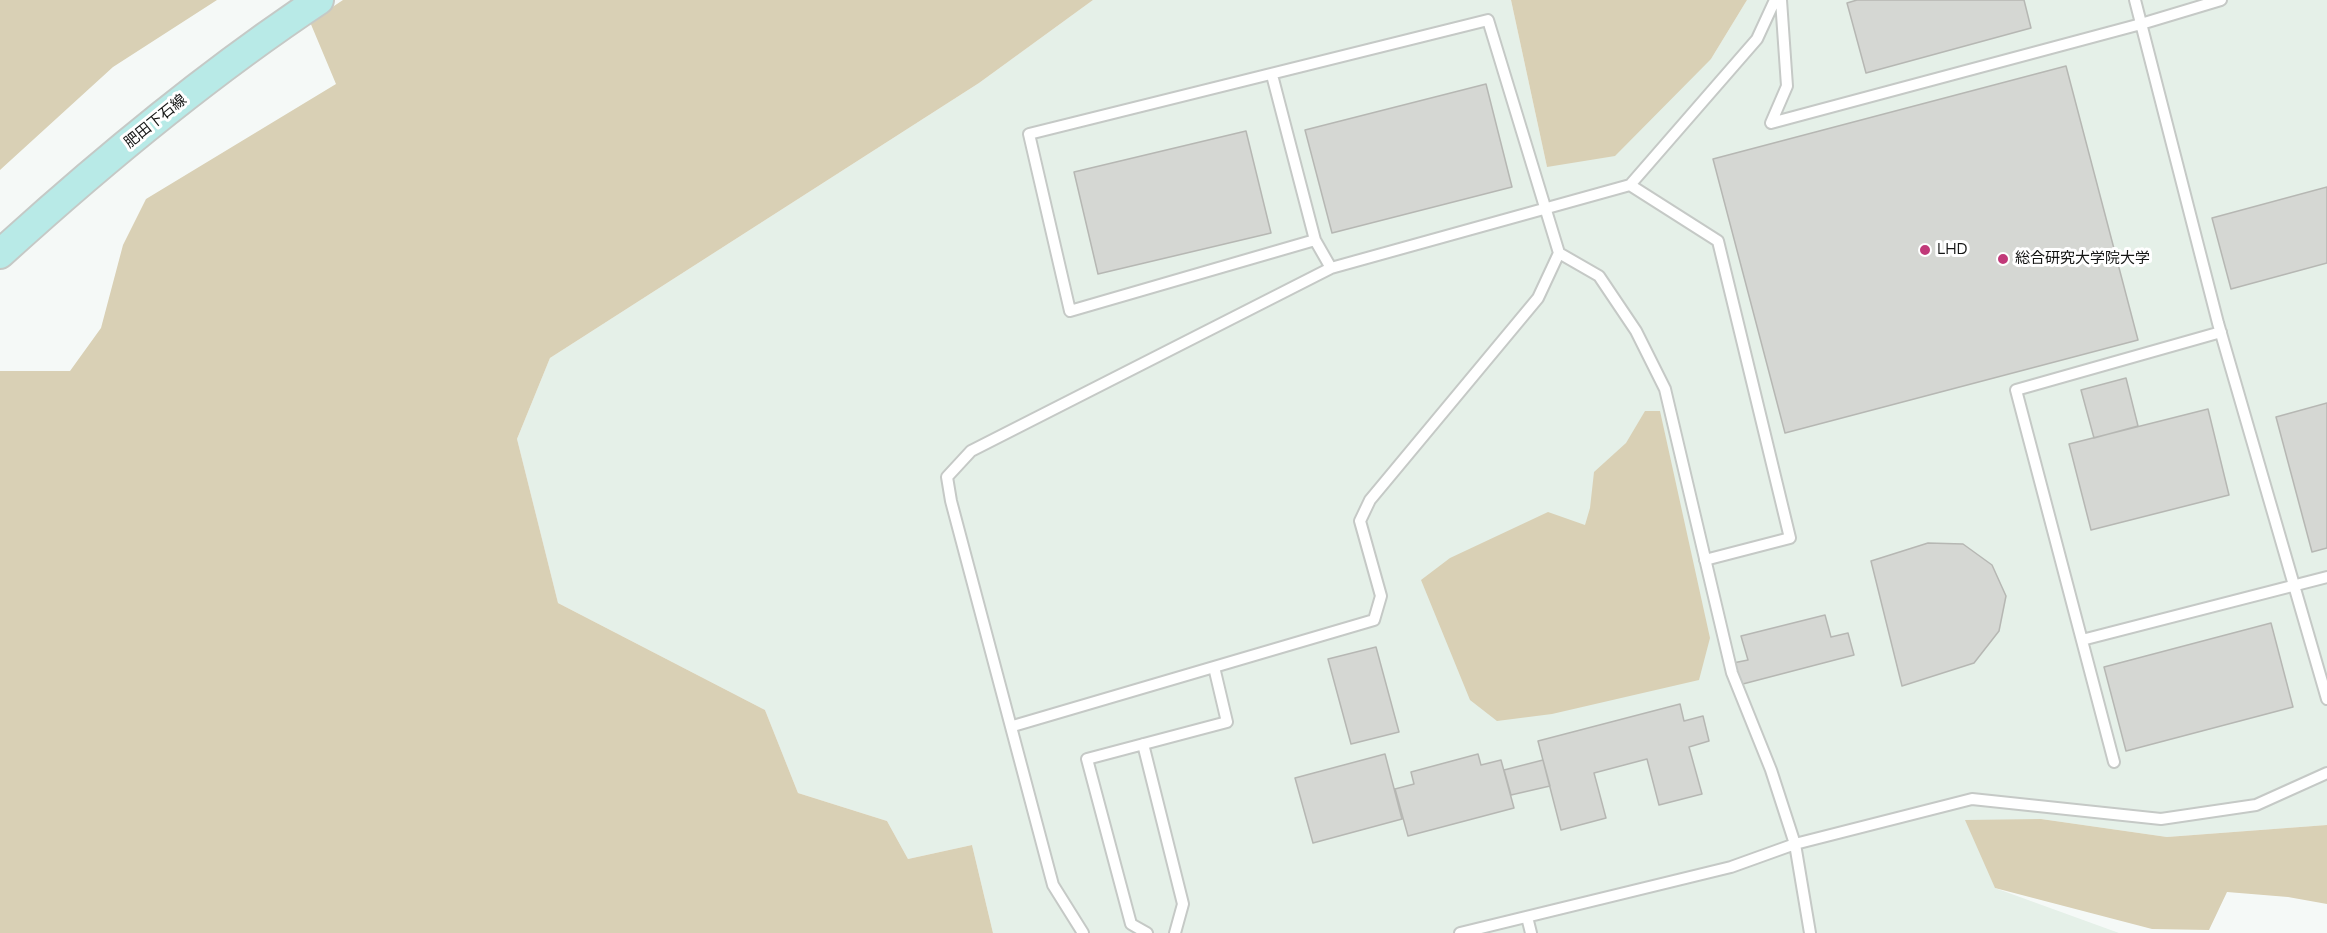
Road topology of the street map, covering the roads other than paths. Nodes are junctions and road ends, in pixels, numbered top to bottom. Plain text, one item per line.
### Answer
1 (319, 0) edge
2 (1775, 0) edge
3 (1781, 0) edge
4 (2135, 0) edge
5 (2221, 0) edge
6 (2141, 24) junction
7 (1272, 75) junction
8 (1630, 185) junction
9 (1546, 210) junction
10 (1315, 240) junction
11 (1559, 253) junction
12 (0, 254) edge
13 (1331, 268) junction
14 (2221, 332) junction
15 (1705, 560) junction
16 (2327, 577) edge
17 (2293, 585) junction
18 (2082, 640) junction
19 (1214, 667) junction
20 (2327, 699) edge
21 (1012, 726) junction
22 (1143, 744) junction
23 (2114, 762) dead end
24 (2327, 773) edge
25 (1795, 844) junction
26 (1527, 917) junction
27 (1497, 929) edge
28 (1083, 933) edge
29 (1147, 933) edge
30 (1176, 933) edge
31 (1460, 933) edge
32 (1532, 933) edge
33 (1810, 933) edge

1 - 12 main road, 肥田下石線
2 - 8 lane
3 - 6 lane
4 - 6 lane
5 - 6 lane
6 - 14 lane
7 - 9 lane
7 - 10 lane
7 - 10 lane
8 - 9 lane
8 - 15 lane
9 - 11 lane
9 - 13 lane
10 - 13 lane
11 - 15 lane
11 - 19 lane
13 - 21 lane
14 - 17 lane
14 - 18 lane
15 - 25 lane
16 - 17 lane
17 - 18 lane
17 - 20 lane
18 - 23 lane
19 - 21 lane
19 - 22 lane
21 - 28 lane
22 - 29 lane
22 - 30 lane
24 - 25 lane
25 - 26 lane
25 - 33 lane
26 - 27 lane
26 - 32 lane
27 - 31 lane

